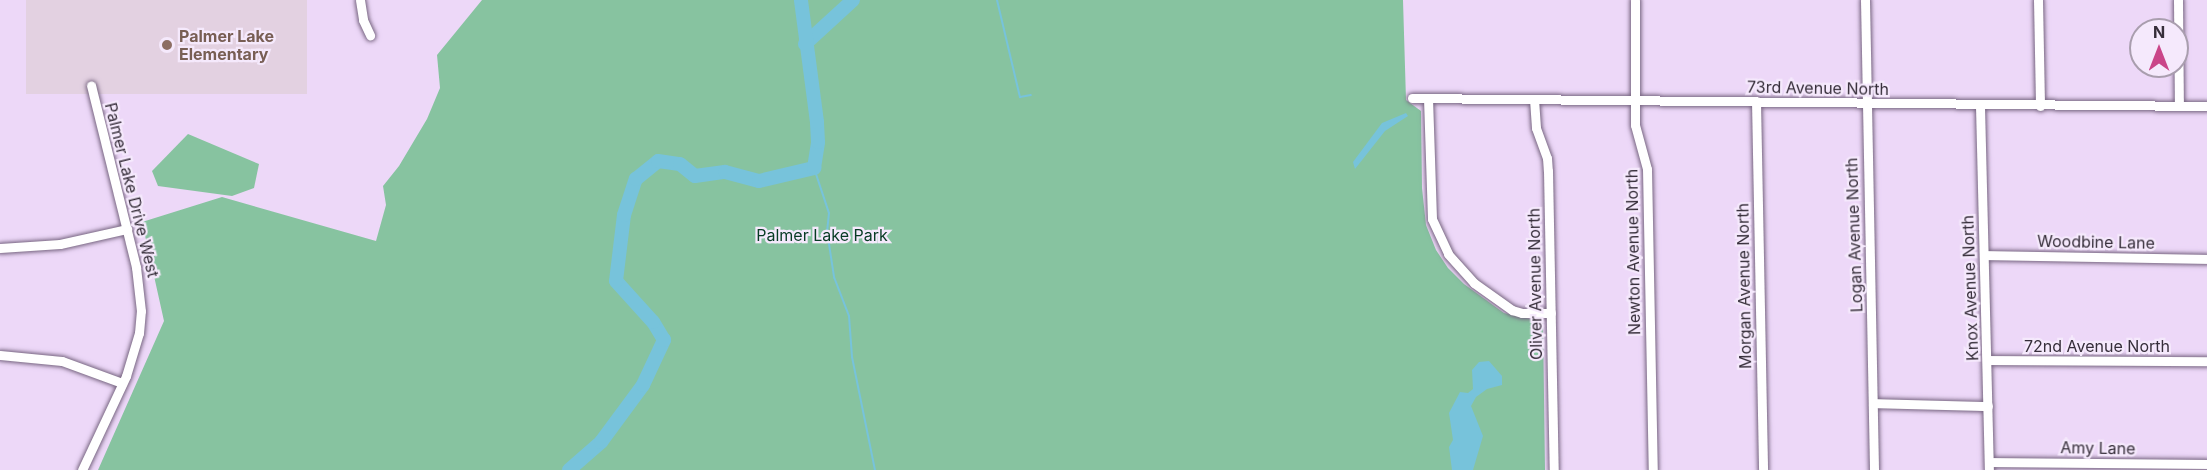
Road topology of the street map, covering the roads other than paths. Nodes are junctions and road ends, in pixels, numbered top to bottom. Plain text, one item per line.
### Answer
1 (360, 0) edge
2 (1635, 0) edge
3 (1864, 0) edge
4 (2038, 0) edge
5 (2178, 0) edge
6 (370, 35) dead end
7 (91, 84) dead end
8 (1412, 98) dead end
9 (1428, 98) junction
10 (1534, 99) junction
11 (1756, 101) junction
12 (1637, 102) junction
13 (1865, 103) junction
14 (1980, 105) junction
15 (2040, 106) junction
16 (2179, 106) junction
17 (2207, 106) edge
18 (128, 230) junction
19 (0, 248) edge
20 (1985, 255) junction
21 (2207, 259) edge
22 (1551, 313) junction
23 (0, 355) edge
24 (1987, 360) junction
25 (2207, 361) edge
26 (122, 383) junction
27 (1873, 403) junction
28 (1988, 406) junction
29 (2207, 464) edge
30 (1989, 466) edge
31 (82, 470) edge
32 (1554, 470) edge
33 (1653, 470) edge
34 (1762, 470) edge
35 (1874, 470) edge

1 - 6 street
2 - 12 street, Newton Avenue North
3 - 13 street, Logan Avenue North
4 - 15 street
5 - 16 street
7 - 18 street, Palmer Lake Drive West
8 - 9 street, 73rd Avenue North
9 - 10 street, 73rd Avenue North
9 - 22 street
10 - 12 street, 73rd Avenue North
10 - 22 street, Oliver Avenue North
11 - 12 street, 73rd Avenue North
11 - 13 street, 73rd Avenue North
11 - 34 street, Morgan Avenue North
12 - 33 street, Newton Avenue North
13 - 14 street, 73rd Avenue North
13 - 27 street, Logan Avenue North
14 - 15 street, 73rd Avenue North
14 - 20 street, Knox Avenue North
15 - 16 street, 73rd Avenue North
16 - 17 street, 73rd Avenue North
18 - 19 street
18 - 26 street, Palmer Lake Drive West
20 - 21 street, Woodbine Lane
20 - 24 street, Knox Avenue North
22 - 32 street, Oliver Avenue North
23 - 26 street
24 - 25 street, 72nd Avenue North
24 - 28 street, Knox Avenue North
26 - 31 street, Palmer Lake Drive West
27 - 28 street
27 - 35 street, Logan Avenue North
28 - 30 street, Knox Avenue North
29 - 30 street, Amy Lane

